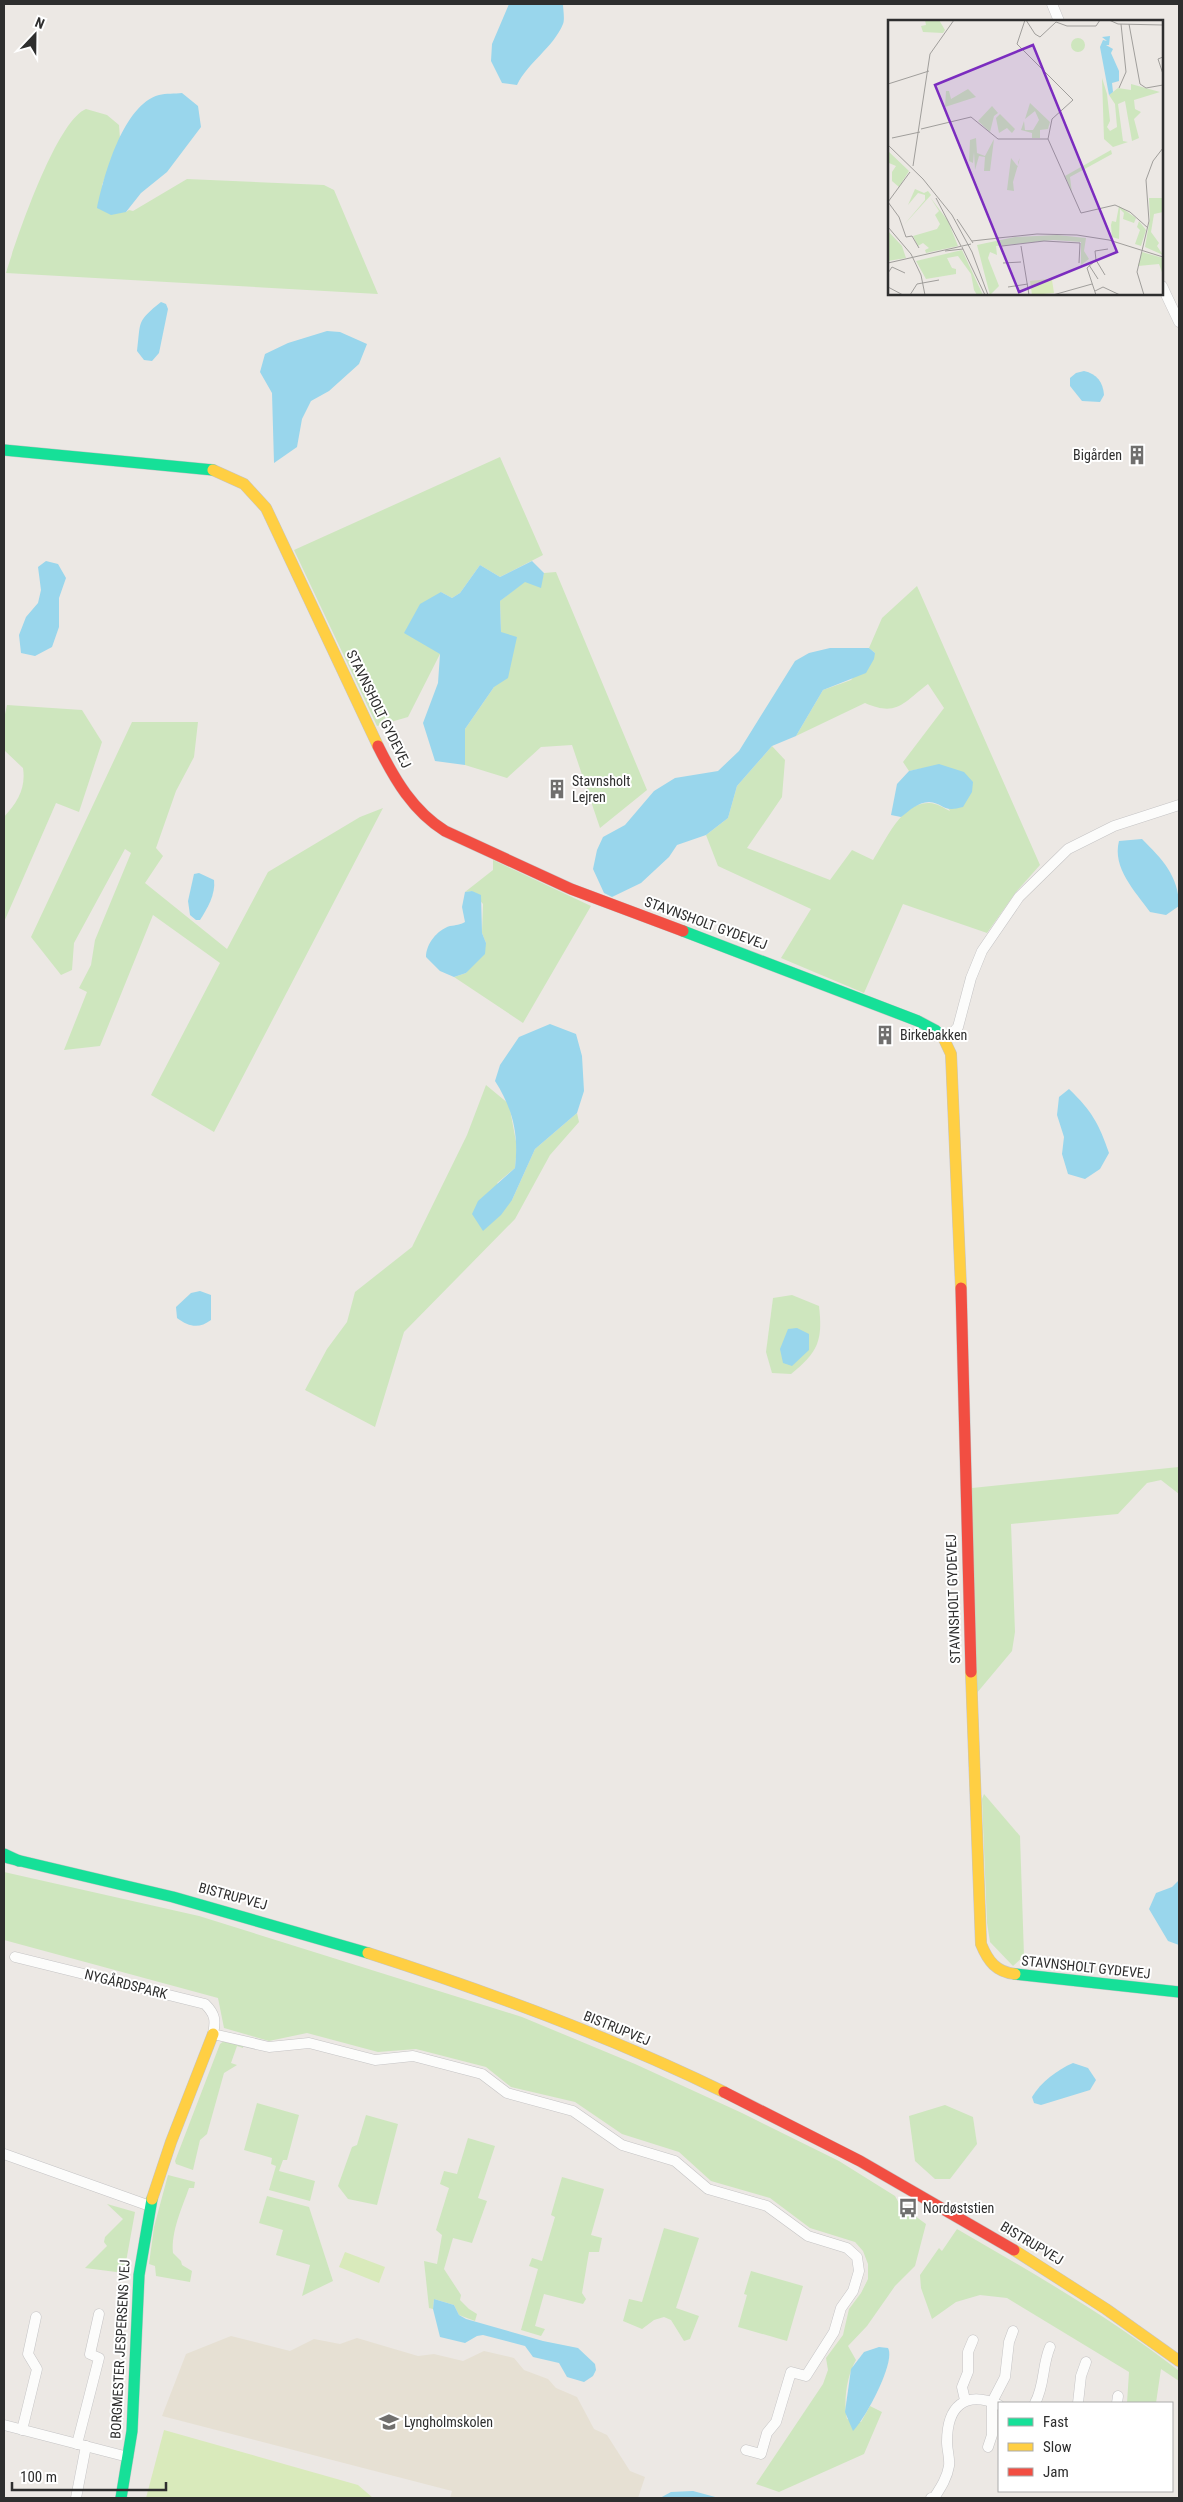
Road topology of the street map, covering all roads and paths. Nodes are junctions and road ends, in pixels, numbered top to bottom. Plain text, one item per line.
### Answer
1 (1052, 4) edge
2 (1059, 20) edge
3 (1163, 288) edge
4 (1179, 322) edge
5 (4, 450) edge
6 (1179, 805) edge
7 (947, 1038) junction
8 (4, 1857) edge
9 (15, 1957) dead end
10 (1179, 1992) edge
11 (213, 2034) junction
12 (4, 2154) edge
13 (150, 2206) junction
14 (100, 2314) dead end
15 (36, 2317) dead end
16 (1013, 2331) dead end
17 (973, 2340) dead end
18 (1154, 2342) junction
19 (1050, 2347) dead end
20 (1179, 2358) edge
21 (1086, 2362) dead end
22 (1179, 2362) edge
23 (965, 2400) junction
24 (1035, 2402) edge
25 (1078, 2402) edge
26 (996, 2403) edge
27 (4, 2425) edge
28 (22, 2430) junction
29 (81, 2445) junction
30 (988, 2447) dead end
31 (746, 2450) dead end
32 (128, 2457) junction
33 (76, 2498) edge
34 (121, 2498) edge
35 (933, 2498) edge

1 - 2 street
3 - 4 street
5 - 7 main road, STAVNSHOLT GYDEVEJ
6 - 7 street
7 - 10 main road, STAVNSHOLT GYDEVEJ
8 - 18 main road, BISTRUPVEJ
9 - 11 street, NYGÅRDSPARK
11 - 13 main road, BORGMESTER JESPERSENS VEJ
11 - 31 street
12 - 13 street
13 - 32 main road, BORGMESTER JESPERSENS VEJ
14 - 29 street
15 - 28 street
16 - 26 street
17 - 23 street
18 - 20 main road, BISTRUPVEJ
18 - 22 main road, BISTRUPVEJ
19 - 24 street
21 - 25 street
23 - 26 street
23 - 35 street
26 - 30 street
27 - 28 street
28 - 29 street
29 - 32 street
29 - 33 street
32 - 34 main road, BORGMESTER JESPERSENS VEJ

